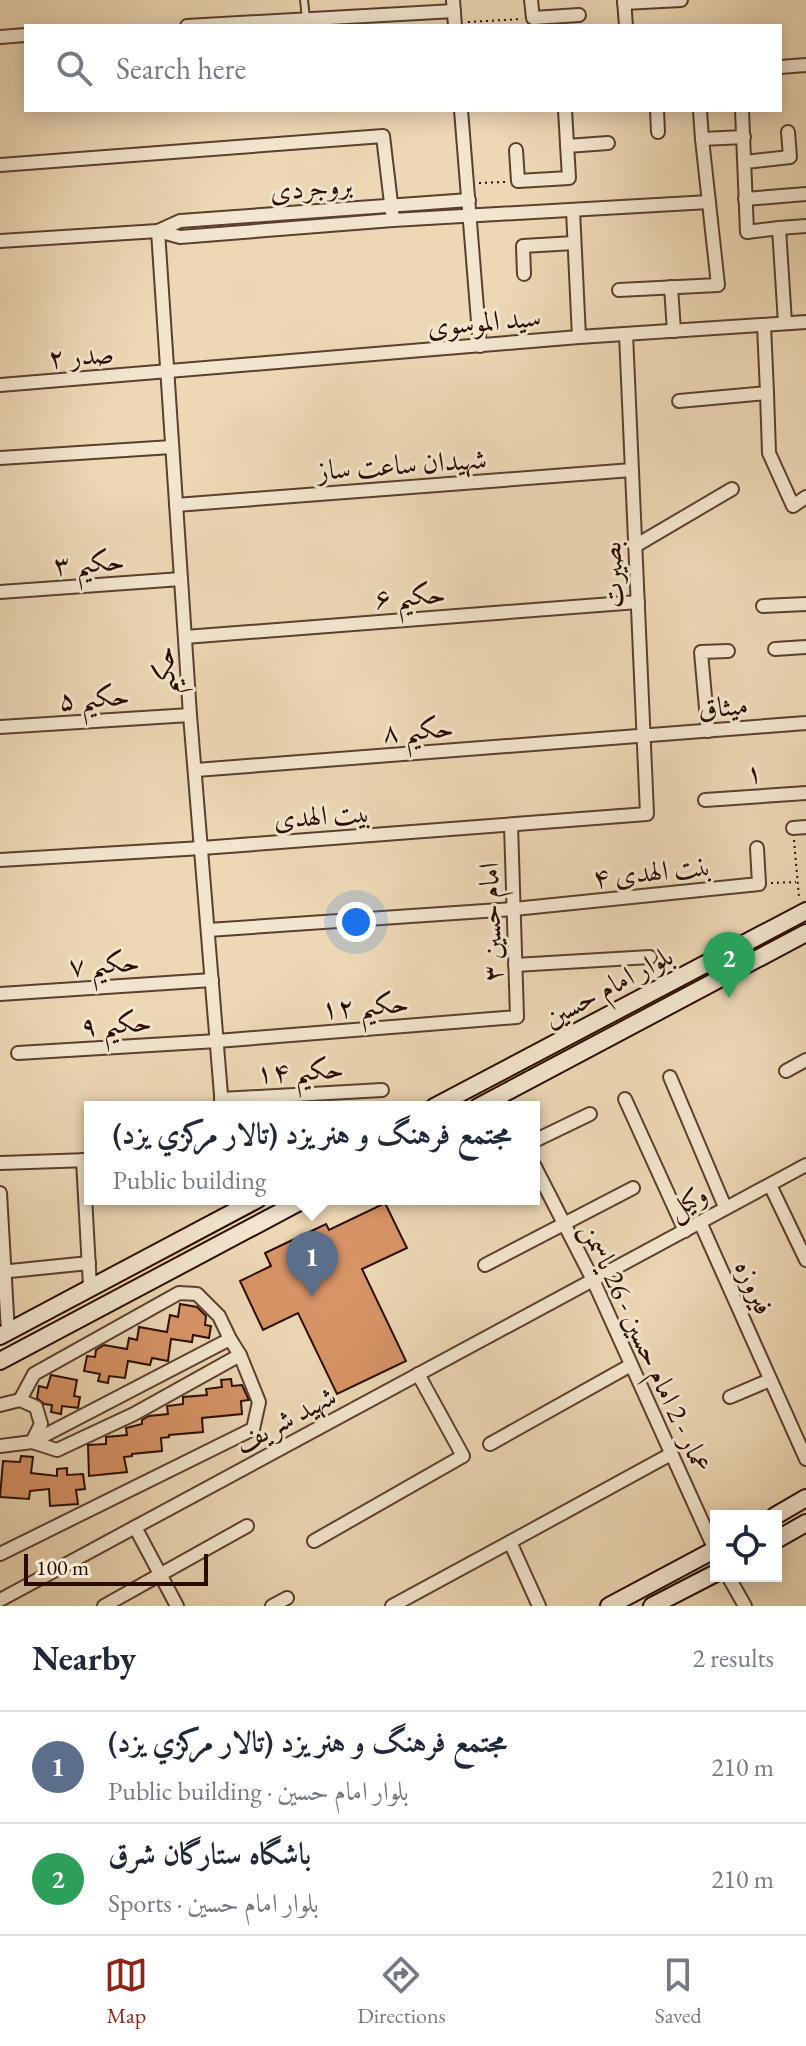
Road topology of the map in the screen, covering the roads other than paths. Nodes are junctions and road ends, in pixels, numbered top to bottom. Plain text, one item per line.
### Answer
1 (304, 0) edge
2 (412, 0) edge
3 (531, 0) edge
4 (681, 0) edge
5 (624, 1) edge
6 (417, 13) junction
7 (454, 15) edge
8 (579, 15) dead end
9 (306, 19) junction
10 (221, 24) edge
11 (626, 24) edge
12 (24, 35) edge
13 (0, 37) edge
14 (806, 65) edge
15 (782, 67) edge
16 (461, 112) edge
17 (565, 112) edge
18 (657, 112) edge
19 (700, 112) edge
20 (742, 112) edge
21 (658, 132) dead end
22 (788, 132) dead end
23 (744, 137) junction
24 (702, 139) junction
25 (608, 143) dead end
26 (567, 146) junction
27 (516, 150) dead end
28 (745, 162) junction
29 (0, 165) edge
30 (806, 194) edge
31 (745, 199) junction
32 (469, 200) junction
33 (709, 202) junction
34 (392, 204) junction
35 (573, 210) junction
36 (274, 214) junction
37 (471, 216) junction
38 (393, 220) junction
39 (806, 226) edge
40 (779, 228) junction
41 (276, 229) junction
42 (158, 231) junction
43 (0, 241) edge
44 (574, 243) junction
45 (524, 274) dead end
46 (671, 287) junction
47 (619, 290) dead end
48 (806, 322) edge
49 (785, 323) junction
50 (764, 325) junction
51 (674, 331) junction
52 (626, 334) junction
53 (579, 337) junction
54 (480, 346) junction
55 (166, 372) junction
56 (0, 385) edge
57 (767, 393) junction
58 (679, 401) dead end
59 (172, 447) junction
60 (0, 458) edge
61 (632, 470) junction
62 (732, 489) dead end
63 (806, 497) edge
64 (176, 505) junction
65 (635, 546) junction
66 (181, 579) junction
67 (0, 592) edge
68 (638, 602) junction
69 (806, 604) edge
70 (763, 606) dead end
71 (185, 637) junction
72 (806, 647) edge
73 (775, 649) dead end
74 (728, 651) dead end
75 (190, 715) junction
76 (806, 723) edge
77 (0, 727) edge
78 (708, 731) junction
79 (644, 736) junction
80 (196, 770) junction
81 (806, 793) edge
82 (705, 800) dead end
83 (647, 814) joint
84 (511, 825) junction
85 (202, 848) junction
86 (757, 848) dead end
87 (0, 860) edge
88 (514, 909) junction
89 (803, 913) edge
90 (208, 930) junction
91 (805, 936) edge
92 (650, 957) dead end
93 (515, 965) junction
94 (698, 968) junction
95 (212, 980) junction
96 (708, 985) junction
97 (0, 994) edge
98 (517, 1017) joint
99 (217, 1041) junction
100 (18, 1053) dead end
101 (806, 1060) edge
102 (786, 1071) dead end
103 (670, 1077) dead end
104 (382, 1090) dead end
105 (625, 1099) dead end
106 (221, 1101) edge
107 (246, 1101) edge
108 (445, 1101) edge
109 (504, 1101) edge
110 (590, 1114) dead end
111 (540, 1138) edge
112 (84, 1160) edge
113 (0, 1163) edge
114 (806, 1165) edge
115 (540, 1177) edge
116 (770, 1185) junction
117 (633, 1188) dead end
118 (0, 1193) edge
119 (88, 1205) edge
120 (247, 1205) edge
121 (294, 1205) edge
122 (725, 1207) junction
123 (700, 1222) junction
124 (565, 1225) junction
125 (685, 1231) junction
126 (806, 1260) edge
127 (89, 1263) junction
128 (485, 1265) dead end
129 (2, 1272) edge
130 (593, 1280) junction
131 (90, 1287) junction
132 (102, 1308) junction
133 (4, 1334) edge
134 (230, 1339) junction
135 (240, 1355) junction
136 (0, 1361) edge
137 (631, 1365) junction
138 (418, 1374) junction
139 (770, 1380) junction
140 (730, 1397) dead end
141 (20, 1400) junction
142 (0, 1405) edge
143 (102, 1407) junction
144 (111, 1424) junction
145 (32, 1442) junction
146 (490, 1444) dead end
147 (0, 1446) edge
148 (671, 1454) junction
149 (806, 1459) edge
150 (806, 1498) edge
151 (782, 1512) edge
152 (806, 1523) edge
153 (247, 1526) dead end
154 (135, 1527) junction
155 (782, 1537) edge
156 (710, 1538) edge
157 (314, 1541) dead end
158 (510, 1542) junction
159 (0, 1554) edge
160 (710, 1554) edge
161 (161, 1576) junction
162 (710, 1576) edge
163 (731, 1582) edge
164 (287, 1598) dead end
165 (0, 1600) edge
166 (104, 1606) edge
167 (177, 1606) edge
168 (272, 1606) edge
169 (392, 1606) edge
170 (539, 1606) edge
171 (609, 1606) edge
172 (652, 1606) edge
173 (745, 1606) edge

1 - 9 lane
2 - 6 street
3 - 8 street
4 - 5 street
5 - 11 street
6 - 7 street
6 - 9 street
9 - 10 street
12 - 13 street
14 - 15 street
16 - 32 street
17 - 26 street
18 - 21 street
19 - 24 street
20 - 23 street
22 - 28 street
23 - 24 street
23 - 28 street
24 - 33 street
25 - 26 street
26 - 27 street
28 - 31 street
29 - 34 street
30 - 31 street
31 - 40 street
32 - 34 street, بروجردی
32 - 37 street
33 - 35 street, بروجردی
33 - 46 street
34 - 36 street, بروجردی
34 - 38 street
35 - 37 street, بروجردی
35 - 44 street
36 - 41 street
36 - 42 street, بروجردی
37 - 38 street, بروجردی
37 - 54 street
38 - 41 street, بروجردی
39 - 40 street
40 - 49 street
41 - 42 street, بروجردی
42 - 43 street, بروجردی
42 - 55 street, حکیم
44 - 45 street
44 - 53 street
46 - 47 street
46 - 51 street
48 - 49 street, سید الموسوی
49 - 50 street, سید الموسوی
50 - 51 street, سید الموسوی
50 - 57 street
51 - 52 street, سید الموسوی
52 - 53 street, سید الموسوی
52 - 61 street, بصیرت
53 - 54 street, سید الموسوی
54 - 55 street, سید الموسوی
55 - 56 street, صدر ۲
55 - 59 street, حکیم
57 - 58 street
57 - 63 street
59 - 60 street
59 - 64 street, حکیم
61 - 64 street, شهیدان ساعت ساز
61 - 65 street, بصیرت
62 - 65 street
64 - 66 street, حکیم
65 - 68 street, بصیرت
66 - 67 street, حکیم ۳
66 - 71 street, حکیم
68 - 71 street, حکیم ۶
68 - 79 street, بصیرت
69 - 70 street
71 - 75 street, حکیم
72 - 73 street
74 - 78 street
75 - 77 street, حکیم ۵
75 - 80 street, حکیم
76 - 78 street, میثاق
78 - 79 street, میثاق
79 - 80 street, حکیم ۸
79 - 83 street, بصیرت
80 - 85 street, حکیم
81 - 82 street, ۱
83 - 84 street, بیت الهدی
84 - 85 street, بیت الهدی
84 - 88 street, امام حسین ۳
85 - 87 street, بیت الهدی
85 - 90 street, حکیم
86 - 88 street, بنت الهدی ۴
88 - 90 street, بنت الهدی ۴
88 - 93 street, امام حسین ۳
89 - 94 main road, بلوار امام حسین
90 - 95 street, حکیم
91 - 96 main road, بلوار امام حسین
92 - 93 street
93 - 98 street, امام حسین ۳
94 - 96 main road
94 - 108 main road, بلوار امام حسین
95 - 97 street, حکیم ۷
95 - 99 street, حکیم
96 - 109 main road, بلوار امام حسین
98 - 99 street, حکیم ۱۲
99 - 100 street, حکیم ۹
99 - 106 street, حکیم
101 - 102 street
103 - 122 street
104 - 107 street, حکیم ۱۴
105 - 125 street
110 - 111 street
112 - 113 street
114 - 116 street, وکیل
115 - 124 street, عمار - 2 امام حسین - 26 یاسمن
116 - 122 street, وکیل
116 - 126 street
117 - 124 street
118 - 129 street
119 - 127 street
120 - 131 main road
121 - 132 main road
122 - 123 street, وکیل
123 - 125 street, وکیل
123 - 139 street, فیروزه
124 - 128 street
124 - 130 street, عمار - 2 امام حسین - 26 یاسمن
125 - 130 street, وکیل
127 - 129 street
127 - 131 street
129 - 133 street
130 - 137 street, عمار - 2 امام حسین - 26 یاسمن
130 - 138 street, شهید شریف
131 - 132 main road
131 - 133 main road
132 - 136 main road
134 - 135 street
134 - 141 street
134 - 143 street
135 - 144 street
135 - 159 street
137 - 146 street
137 - 148 street, عمار - 2 امام حسین - 26 یاسمن
138 - 154 street, شهید شریف
138 - 157 street
139 - 140 street
139 - 149 street, فیروزه
141 - 142 street
141 - 145 street
143 - 144 street
143 - 145 street
144 - 145 street
145 - 147 street
148 - 156 street, عمار - 2 امام حسین - 26 یاسمن
148 - 158 street
150 - 151 main road
152 - 155 main road
153 - 161 street
154 - 161 street
154 - 165 street, شهید شریف
158 - 169 street
158 - 170 street
160 - 171 main road
161 - 166 street
161 - 167 street
162 - 172 main road
163 - 173 street
164 - 168 street

